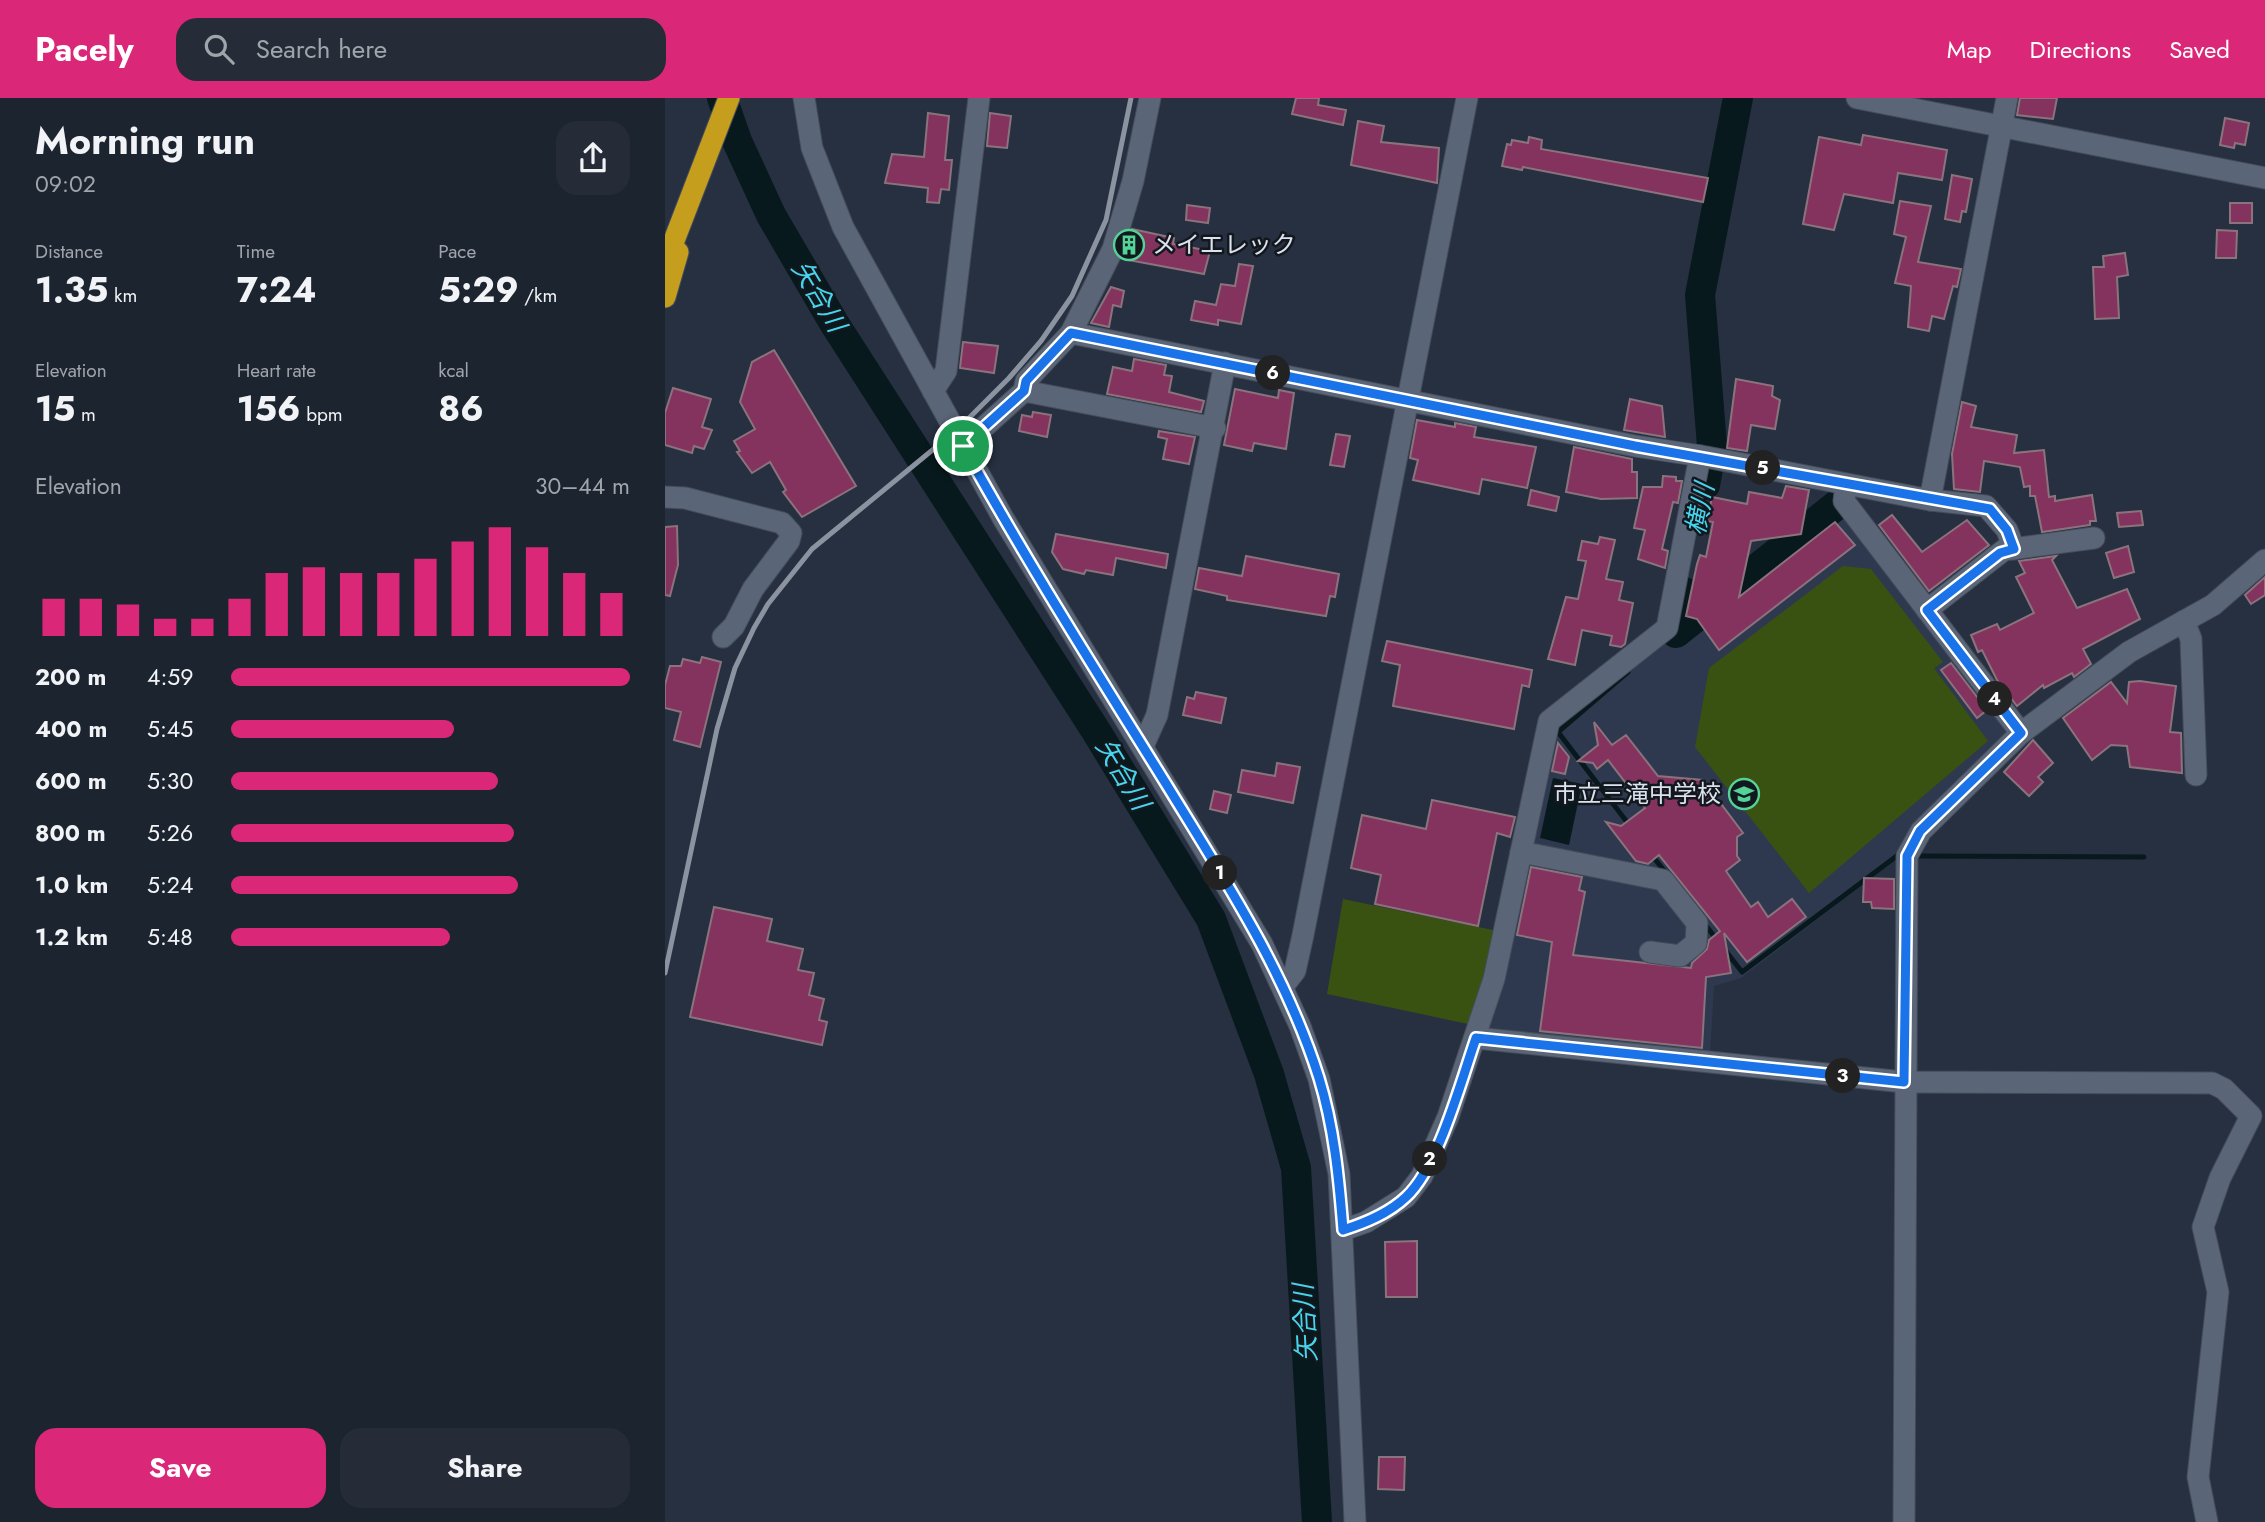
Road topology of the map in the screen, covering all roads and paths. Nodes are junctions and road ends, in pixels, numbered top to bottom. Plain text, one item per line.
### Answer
1 (729, 98) edge
2 (804, 98) edge
3 (979, 98) edge
4 (1150, 98) edge
5 (1467, 98) edge
6 (1857, 98) edge
7 (2007, 98) edge
8 (2002, 126) junction
9 (2265, 178) edge
10 (698, 183) junction
11 (665, 264) edge
12 (665, 297) edge
13 (1071, 333) junction
14 (1225, 363) junction
15 (933, 391) junction
16 (1024, 391) junction
17 (1407, 400) junction
18 (1215, 428) junction
19 (963, 446) junction
20 (1705, 457) junction
21 (1846, 485) junction
22 (665, 497) edge
23 (1930, 500) junction
24 (2094, 538) dead end
25 (2014, 549) junction
26 (2265, 560) edge
27 (1927, 610) junction
28 (2184, 621) junction
29 (723, 636) dead end
30 (2021, 733) junction
31 (1143, 746) junction
32 (2196, 775) dead end
33 (1521, 852) junction
34 (1650, 952) dead end
35 (1283, 985) junction
36 (1476, 1038) junction
37 (1904, 1082) junction
38 (2258, 1116) edge
39 (1343, 1230) junction
40 (1355, 1522) edge
41 (1904, 1522) edge
42 (2207, 1522) edge

1 - 10 highway
2 - 15 street
3 - 15 street
4 - 13 street
5 - 17 street
6 - 8 street
7 - 8 street
8 - 9 street
8 - 23 street
10 - 11 highway
10 - 12 highway
13 - 14 street
13 - 16 street
14 - 17 street
14 - 18 street
15 - 19 street
16 - 18 street
16 - 19 street
17 - 20 street
17 - 35 street
18 - 31 street
19 - 31 street
20 - 21 street
20 - 33 street
21 - 23 street
21 - 27 street
22 - 29 street
23 - 25 street
24 - 25 street
25 - 27 street
26 - 28 street
27 - 30 street
28 - 30 street
28 - 32 street
30 - 37 street
31 - 35 street
33 - 34 street
33 - 36 street
35 - 39 street
36 - 37 street
36 - 39 street
37 - 38 street
37 - 41 street
38 - 42 street
39 - 40 street

